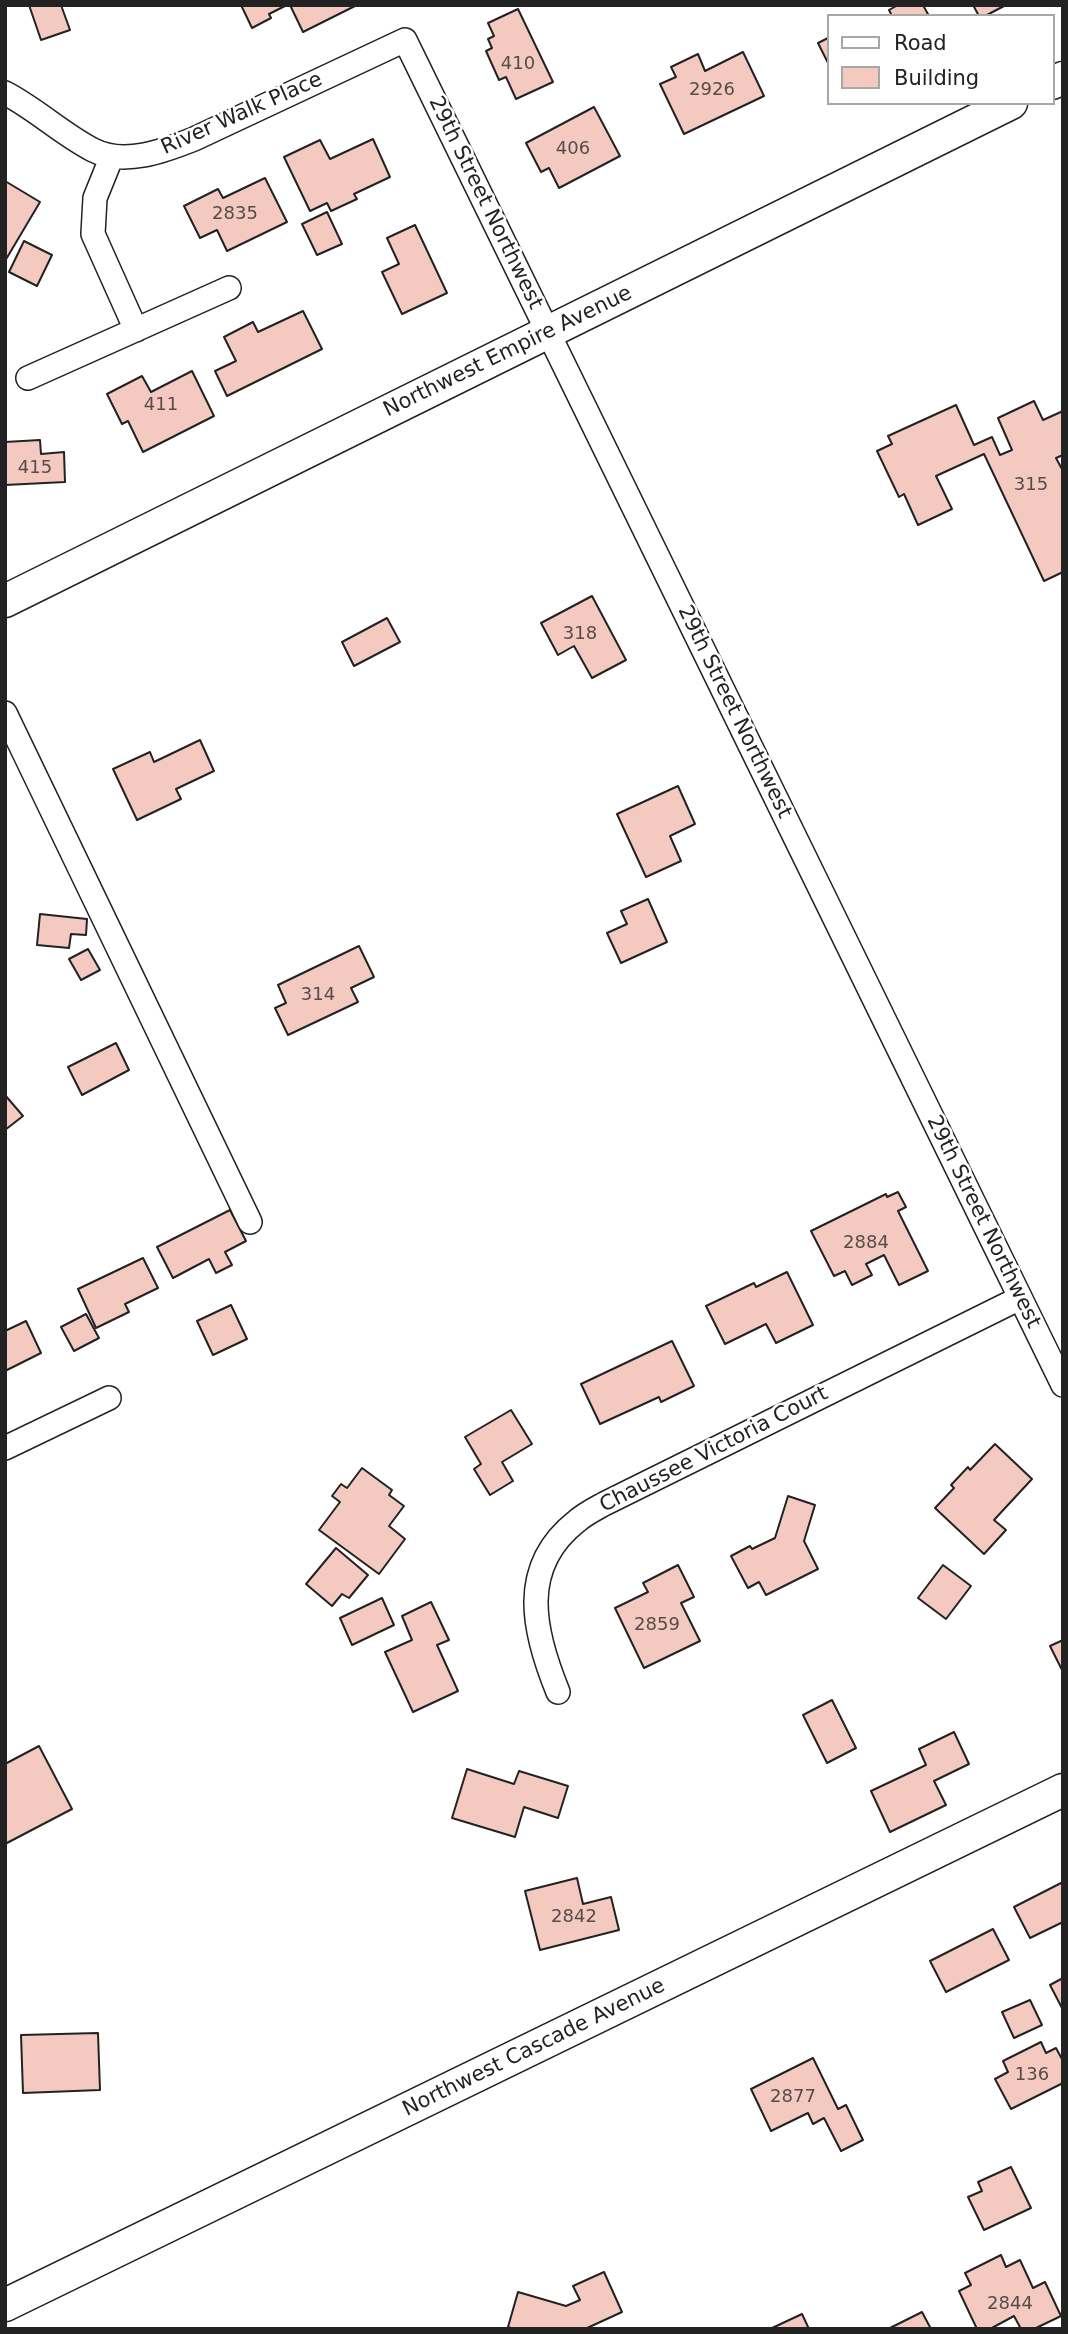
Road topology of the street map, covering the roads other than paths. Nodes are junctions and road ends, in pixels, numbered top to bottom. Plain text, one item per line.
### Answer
1 (405, 40) joint
2 (5, 93) edge
3 (1008, 105) edge
4 (112, 156) junction
5 (229, 288) dead end
6 (136, 330) junction
7 (549, 332) junction
8 (28, 378) dead end
9 (5, 601) edge
10 (5, 713) edge
11 (250, 1222) dead end
12 (1020, 1298) junction
13 (1063, 1385) edge
14 (109, 1398) dead end
15 (5, 1448) edge
16 (558, 1692) dead end
17 (1063, 1790) edge
18 (5, 2305) edge

1 - 4 street, River Walk Place
1 - 7 street, 29th Street Northwest
2 - 4 street, River Walk Place
3 - 7 street, Northwest Empire Avenue
4 - 6 street
5 - 6 street
6 - 8 street
7 - 9 street, Northwest Empire Avenue
7 - 12 street, 29th Street Northwest
10 - 11 street
12 - 13 street, 29th Street Northwest
12 - 16 street, Chaussee Victoria Court
14 - 15 street
17 - 18 street, Northwest Cascade Avenue

